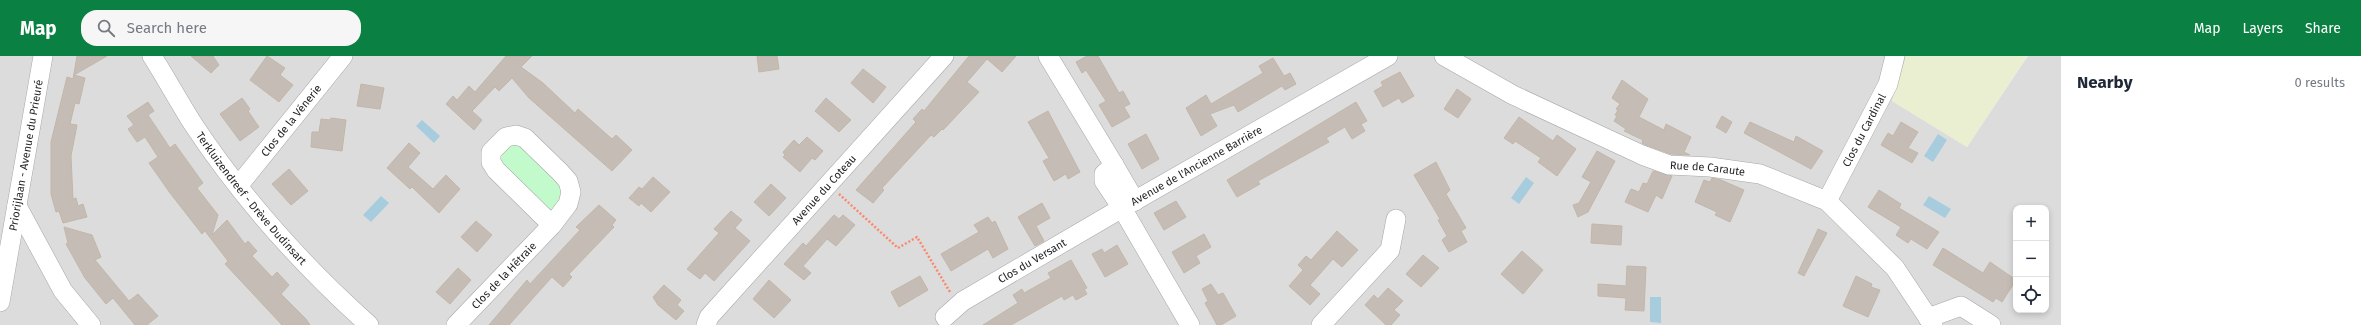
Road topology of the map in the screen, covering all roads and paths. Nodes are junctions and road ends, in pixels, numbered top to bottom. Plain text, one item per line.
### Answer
1 (44, 56) edge
2 (152, 56) edge
3 (343, 56) edge
4 (944, 56) edge
5 (1048, 56) edge
6 (1388, 56) edge
7 (1444, 56) edge
8 (1895, 56) edge
9 (239, 184) junction
10 (829, 184) junction
11 (1826, 201) junction
12 (1128, 204) junction
13 (17, 206) junction
14 (1396, 219) dead end
15 (552, 225) junction
16 (0, 302) edge
17 (951, 311) joint
18 (1930, 321) edge
19 (91, 325) edge
20 (369, 325) edge
21 (456, 325) edge
22 (706, 325) edge
23 (1190, 325) edge
24 (1320, 325) edge
25 (1991, 325) edge

1 - 13 street, Priorijlaan - Avenue du Prieuré
2 - 9 street, Terkluizendreef - Drève Dudinsart
3 - 9 street, Clos de la Vénerie
4 - 10 street, Avenue du Coteau
5 - 12 street
6 - 12 street, Avenue de l'Ancienne Barrière
7 - 11 street, Rue de Caraute
8 - 11 street, Clos du Cardinal
9 - 20 street, Terkluizendreef - Drève Dudinsart
10 - 17 path
10 - 22 street, Avenue du Coteau
11 - 18 street, Rue de Caraute
12 - 17 street, Clos du Versant
12 - 23 street, Avenue de l'Ancienne Barrière
13 - 16 street, Priorijlaan - Avenue du Prieuré
13 - 19 street
14 - 24 street
15 - 15 street, Clos de la Hêtraie
15 - 21 street, Clos de la Hêtraie
18 - 25 street

